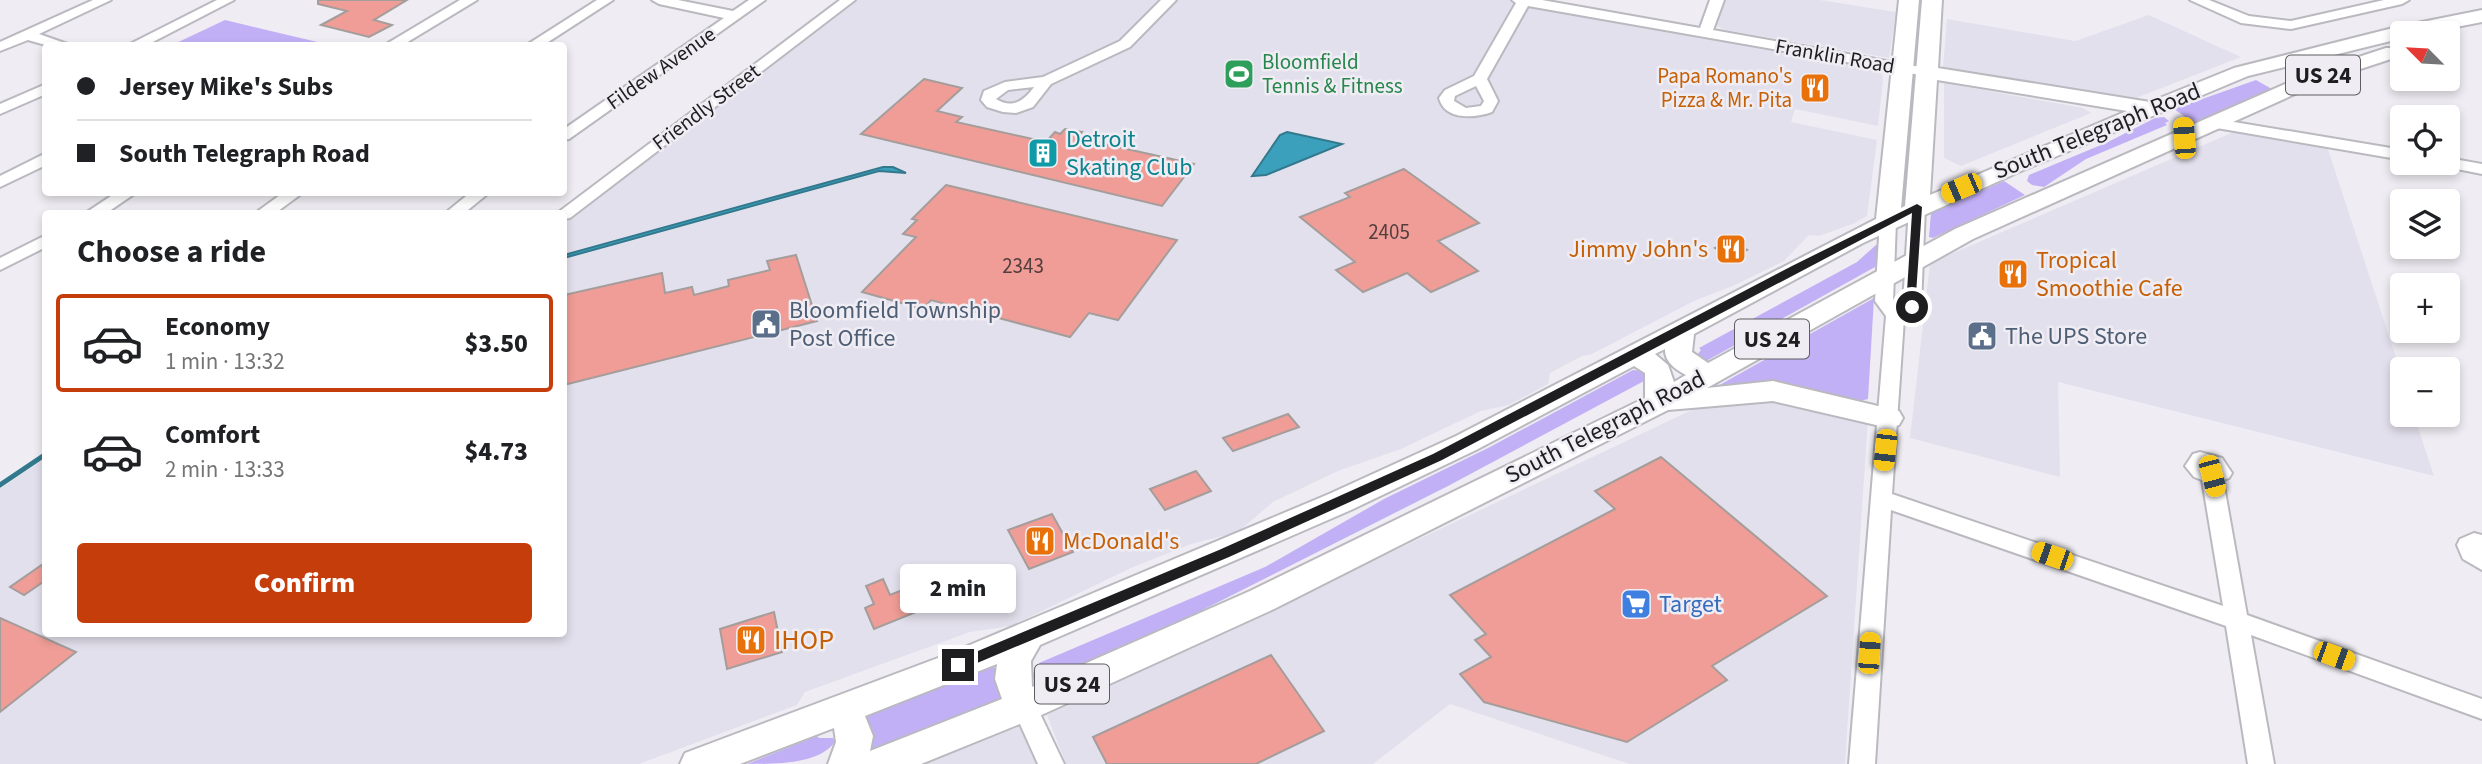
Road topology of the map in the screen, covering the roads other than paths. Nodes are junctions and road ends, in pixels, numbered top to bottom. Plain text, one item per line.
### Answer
1 (104, 0) edge
2 (227, 0) edge
3 (471, 0) edge
4 (606, 0) edge
5 (659, 0) edge
6 (758, 0) edge
7 (848, 0) edge
8 (1169, 0) edge
9 (1522, 0) edge
10 (1717, 0) edge
11 (1909, 0) edge
12 (1932, 0) edge
13 (2197, 0) edge
14 (2402, 0) edge
15 (735, 16) junction
16 (2482, 16) edge
17 (2482, 32) edge
18 (1705, 33) junction
19 (26, 35) junction
20 (2460, 37) edge
21 (51, 42) edge
22 (141, 42) edge
23 (397, 42) edge
24 (538, 42) edge
25 (0, 47) edge
26 (2390, 54) edge
27 (1902, 68) junction
28 (1926, 72) junction
29 (1480, 79) dead end
30 (1046, 81) dead end
31 (42, 90) edge
32 (2151, 108) junction
33 (2247, 109) junction
34 (0, 110) edge
35 (2216, 124) junction
36 (567, 134) edge
37 (2184, 138) junction
38 (2318, 140) junction
39 (2390, 153) edge
40 (42, 160) edge
41 (2460, 165) edge
42 (2012, 166) junction
43 (2482, 169) edge
44 (0, 182) edge
45 (122, 196) edge
46 (290, 196) edge
47 (477, 196) edge
48 (2049, 196) junction
49 (1917, 207) junction
50 (99, 210) edge
51 (268, 210) edge
52 (457, 210) edge
53 (567, 212) edge
54 (1888, 221) junction
55 (42, 242) edge
56 (1915, 259) junction
57 (0, 265) edge
58 (1885, 275) junction
59 (1895, 316) junction
60 (1681, 329) junction
61 (1633, 355) junction
62 (1709, 374) junction
63 (1658, 403) junction
64 (1889, 418) junction
65 (2212, 476) dead end
66 (1880, 498) junction
67 (2482, 543) edge
68 (2482, 562) edge
69 (2236, 620) junction
70 (1028, 635) junction
71 (1024, 706) junction
72 (2482, 709) edge
73 (840, 710) junction
74 (698, 764) edge
75 (845, 764) edge
76 (880, 764) edge
77 (1051, 764) edge
78 (1862, 764) edge
79 (2261, 764) edge

1 - 19 street
2 - 22 street
3 - 23 street
4 - 24 street
5 - 15 street
6 - 15 street, Fildew Avenue
7 - 53 street, Friendly Street
8 - 30 street
9 - 18 street, Franklin Road
9 - 29 street
10 - 18 street
11 - 27 highway
12 - 28 highway
13 - 14 street
15 - 36 street, Fildew Avenue
16 - 32 highway, South Telegraph Road / US 24
17 - 20 highway
18 - 27 street, Franklin Road
19 - 21 street
19 - 25 street
26 - 33 highway, South Telegraph Road / US 24
27 - 28 street, Franklin Road
27 - 54 highway
28 - 32 highway, Franklin Road
28 - 49 highway
31 - 34 street
32 - 37 highway, Franklin Road
32 - 42 highway, South Telegraph Road / US 24
33 - 35 highway, South Telegraph Road / US 24
33 - 38 street
35 - 37 highway, South Telegraph Road / US 24
35 - 38 street
37 - 48 highway, South Telegraph Road / US 24
38 - 39 street
40 - 44 street
41 - 43 street
42 - 48 highway
42 - 49 highway, South Telegraph Road / US 24
45 - 50 street
46 - 51 street
47 - 52 street
48 - 56 highway, South Telegraph Road / US 24
49 - 54 highway, South Telegraph Road / US 24
49 - 56 street
54 - 58 street
54 - 60 highway, South Telegraph Road / US 24
55 - 57 street
56 - 58 highway, South Telegraph Road / US 24
56 - 59 street
58 - 59 street
58 - 62 highway, South Telegraph Road / US 24
59 - 64 street
60 - 61 highway, South Telegraph Road / US 24
60 - 62 highway
61 - 63 highway
61 - 70 highway, South Telegraph Road / US 24
62 - 63 highway, South Telegraph Road / US 24
63 - 64 highway
63 - 71 highway, South Telegraph Road / US 24
64 - 66 street
65 - 69 street
66 - 69 street
66 - 78 street
67 - 68 street
69 - 72 street
69 - 79 street
70 - 71 highway
70 - 73 highway, South Telegraph Road / US 24
71 - 76 highway, South Telegraph Road / US 24
71 - 77 street
73 - 74 highway, South Telegraph Road / US 24
73 - 75 highway

